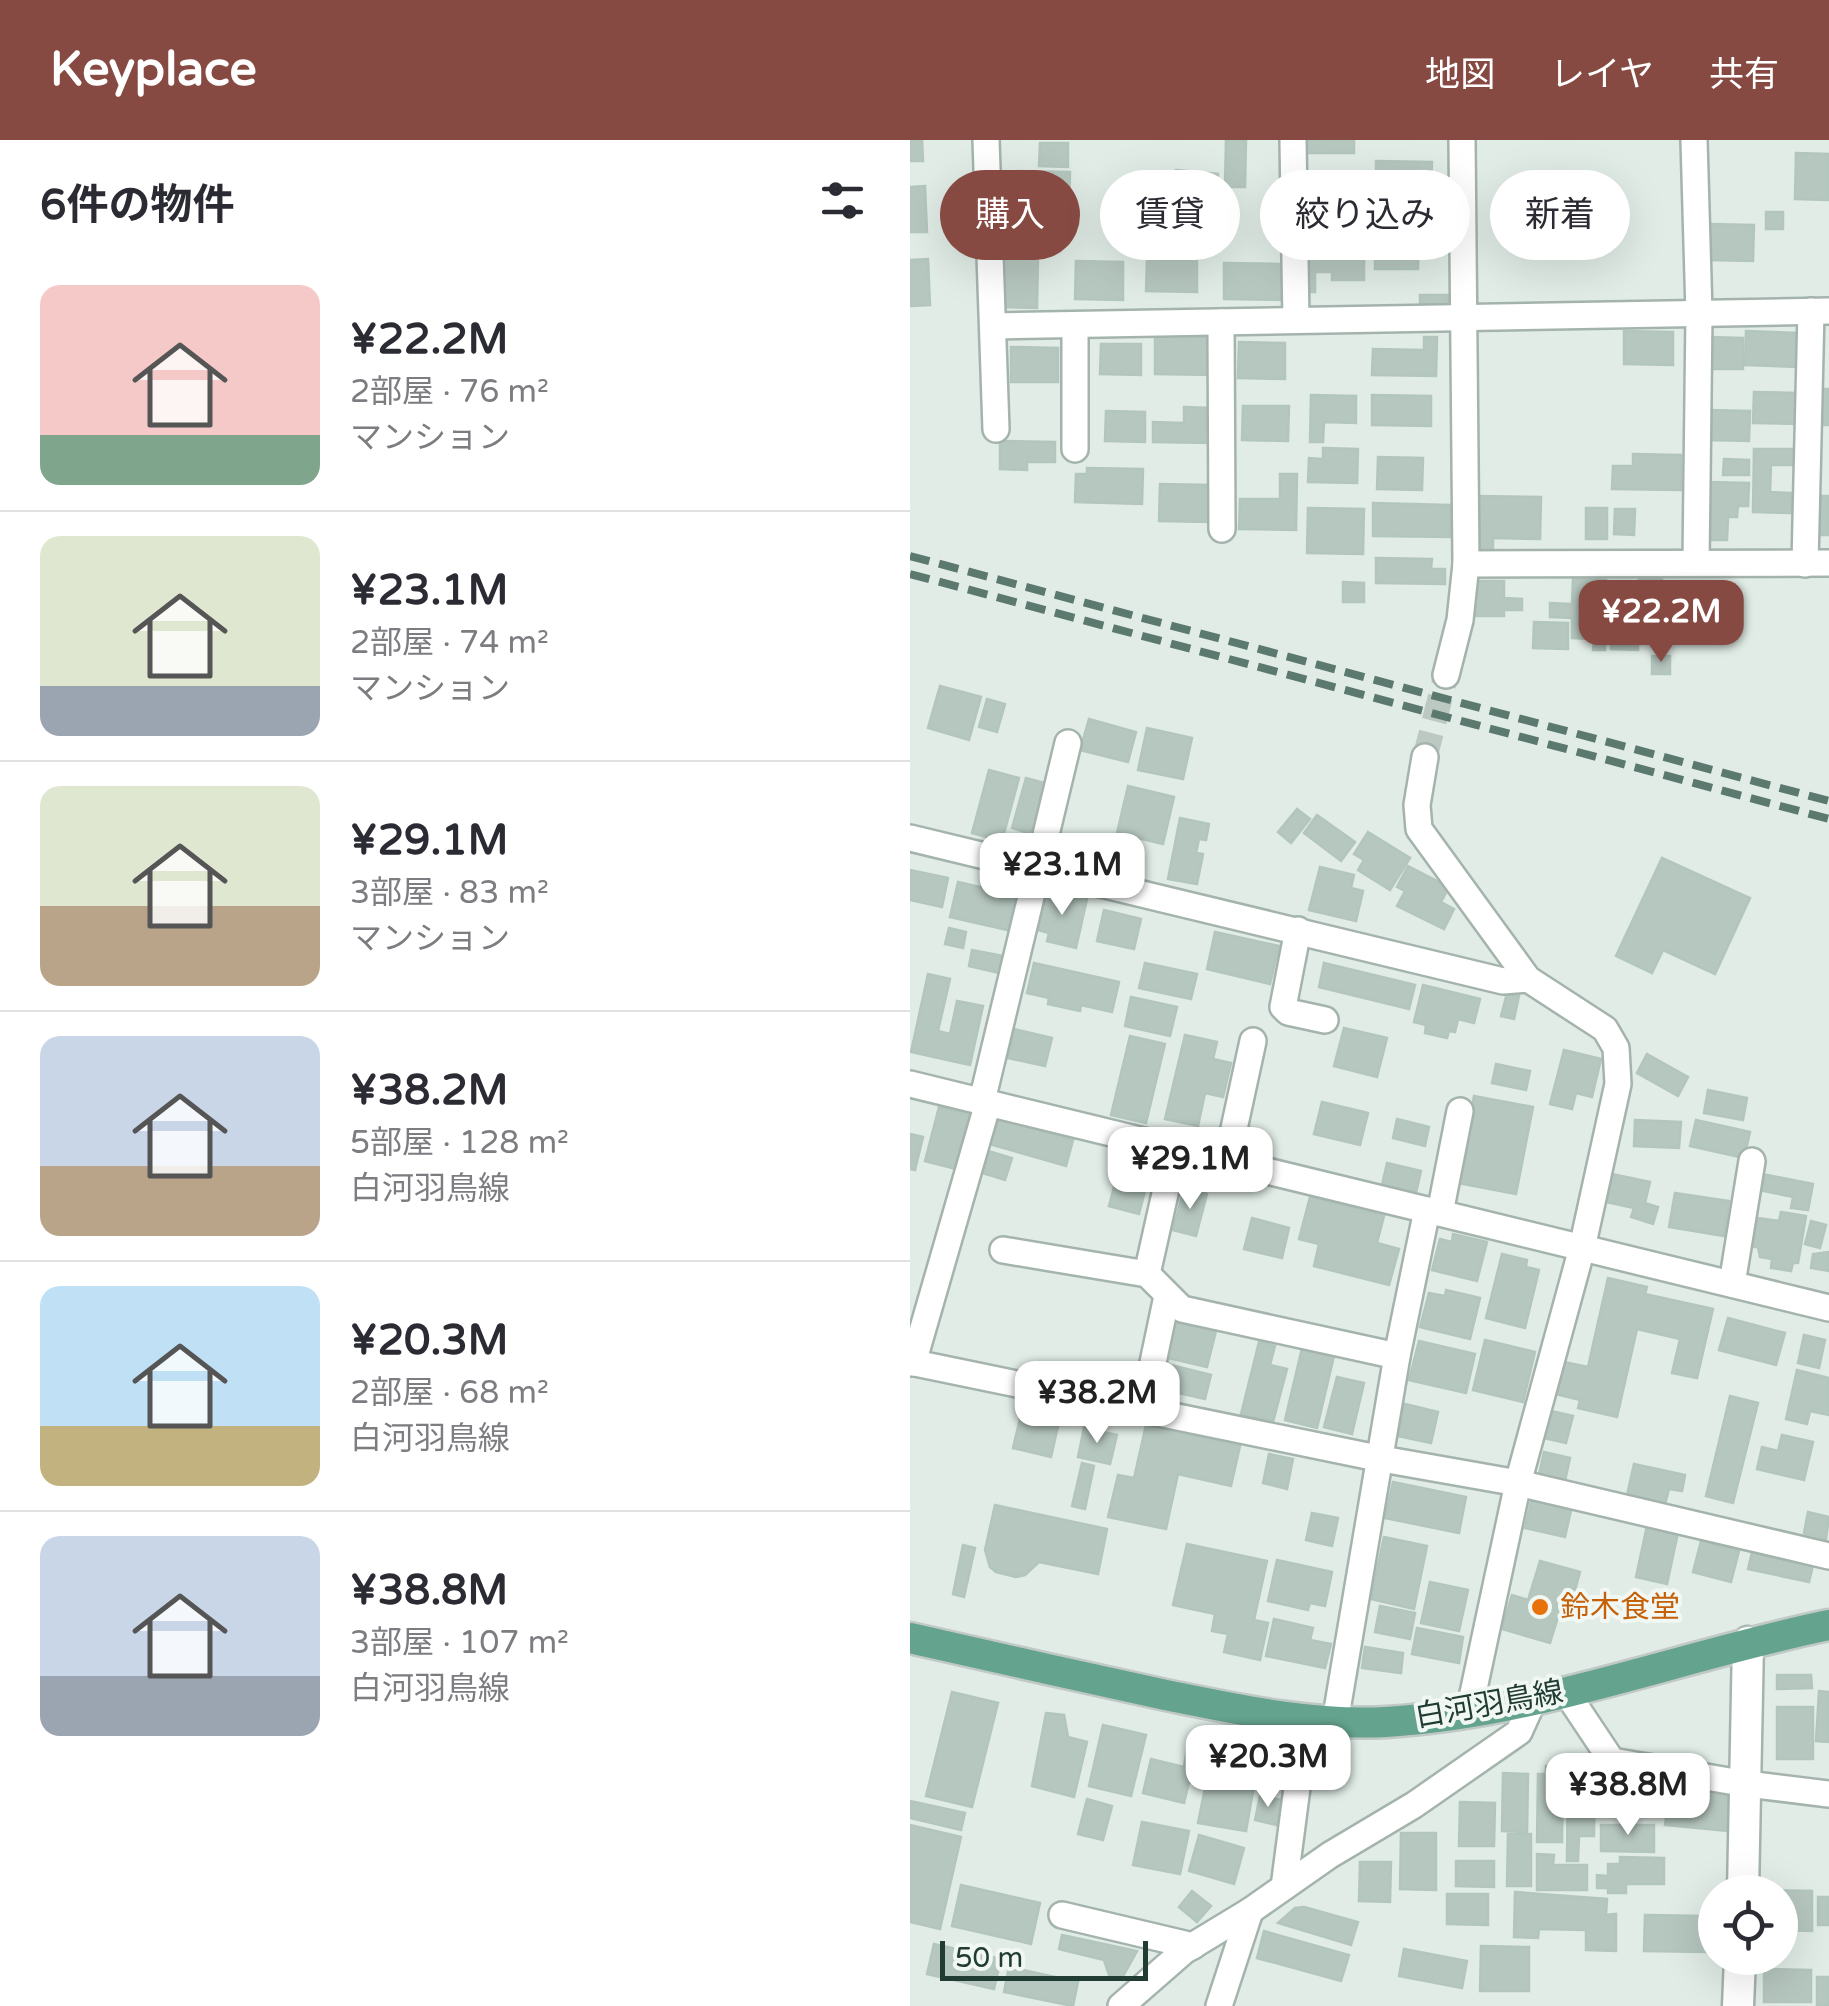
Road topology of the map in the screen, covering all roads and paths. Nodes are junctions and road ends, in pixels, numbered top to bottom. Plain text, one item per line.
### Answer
1 (986, 140) edge
2 (1294, 140) edge
3 (1462, 140) edge
4 (1694, 140) edge
5 (1820, 311) edge
6 (1700, 313) junction
7 (1466, 317) junction
8 (1296, 320) junction
9 (1221, 322) junction
10 (1074, 324) junction
11 (994, 326) junction
12 (996, 429) dead end
13 (1075, 449) dead end
14 (1222, 530) dead end
15 (1696, 562) junction
16 (1817, 563) edge
17 (1466, 564) junction
18 (1446, 674) tunnel mouth
19 (1068, 743) dead end
20 (1425, 757) tunnel mouth
21 (910, 838) edge
22 (1039, 871) junction
23 (1298, 930) junction
24 (1528, 979) junction
25 (1325, 1020) dead end
26 (1253, 1040) dead end
27 (910, 1084) edge
28 (985, 1102) junction
29 (1460, 1111) dead end
30 (1176, 1149) junction
31 (1752, 1160) dead end
32 (1228, 1161) junction
33 (1433, 1212) junction
34 (1582, 1248) junction
35 (1003, 1250) dead end
36 (1147, 1274) junction
37 (1732, 1284) junction
38 (1167, 1296) junction
39 (1829, 1308) edge
40 (1397, 1356) junction
41 (911, 1363) edge
42 (1143, 1410) junction
43 (1382, 1459) junction
44 (1518, 1484) junction
45 (1829, 1556) edge
46 (1829, 1625) edge
47 (910, 1638) edge
48 (1748, 1642) junction
49 (1566, 1692) junction
50 (1532, 1701) junction
51 (1469, 1712) junction
52 (1320, 1721) junction
53 (1747, 1784) junction
54 (1829, 1794) edge
55 (1744, 1875) edge
56 (1284, 1887) junction
57 (1250, 1911) junction
58 (1062, 1916) dead end
59 (1193, 1946) junction
60 (1739, 1975) edge
61 (1120, 2006) edge
62 (1219, 2006) edge
63 (1738, 2006) edge

1 - 11 street
2 - 8 street
3 - 7 street
4 - 6 street
5 - 6 street
5 - 16 street
6 - 7 street
6 - 15 street
7 - 8 street
7 - 17 street
8 - 9 street
9 - 10 street
9 - 14 street
10 - 11 street
10 - 13 street
11 - 12 street
15 - 16 street
15 - 17 street
17 - 18 street
19 - 22 street
20 - 24 street
21 - 22 street
22 - 23 street
22 - 28 street
23 - 24 street
23 - 25 street
24 - 34 street
26 - 32 street
27 - 28 street
28 - 30 street
28 - 41 street
29 - 33 street
30 - 32 street
30 - 36 street
31 - 37 street
32 - 33 street
33 - 34 street
33 - 40 street
34 - 37 street
34 - 44 street
35 - 36 street
36 - 38 street
37 - 39 street
38 - 40 street
38 - 42 street
40 - 43 street
41 - 42 street
42 - 43 street
43 - 44 street
43 - 52 street
44 - 45 street
44 - 51 street
46 - 48 main road, 白河羽鳥線
47 - 52 main road, 白河羽鳥線
48 - 49 main road, 白河羽鳥線
48 - 53 street
49 - 50 main road, 白河羽鳥線
49 - 53 street
50 - 51 main road, 白河羽鳥線
50 - 56 street
51 - 52 main road, 白河羽鳥線
52 - 56 street
53 - 54 street
53 - 55 street
56 - 57 street
57 - 59 street
57 - 62 street
58 - 59 street
59 - 61 street
60 - 63 street

